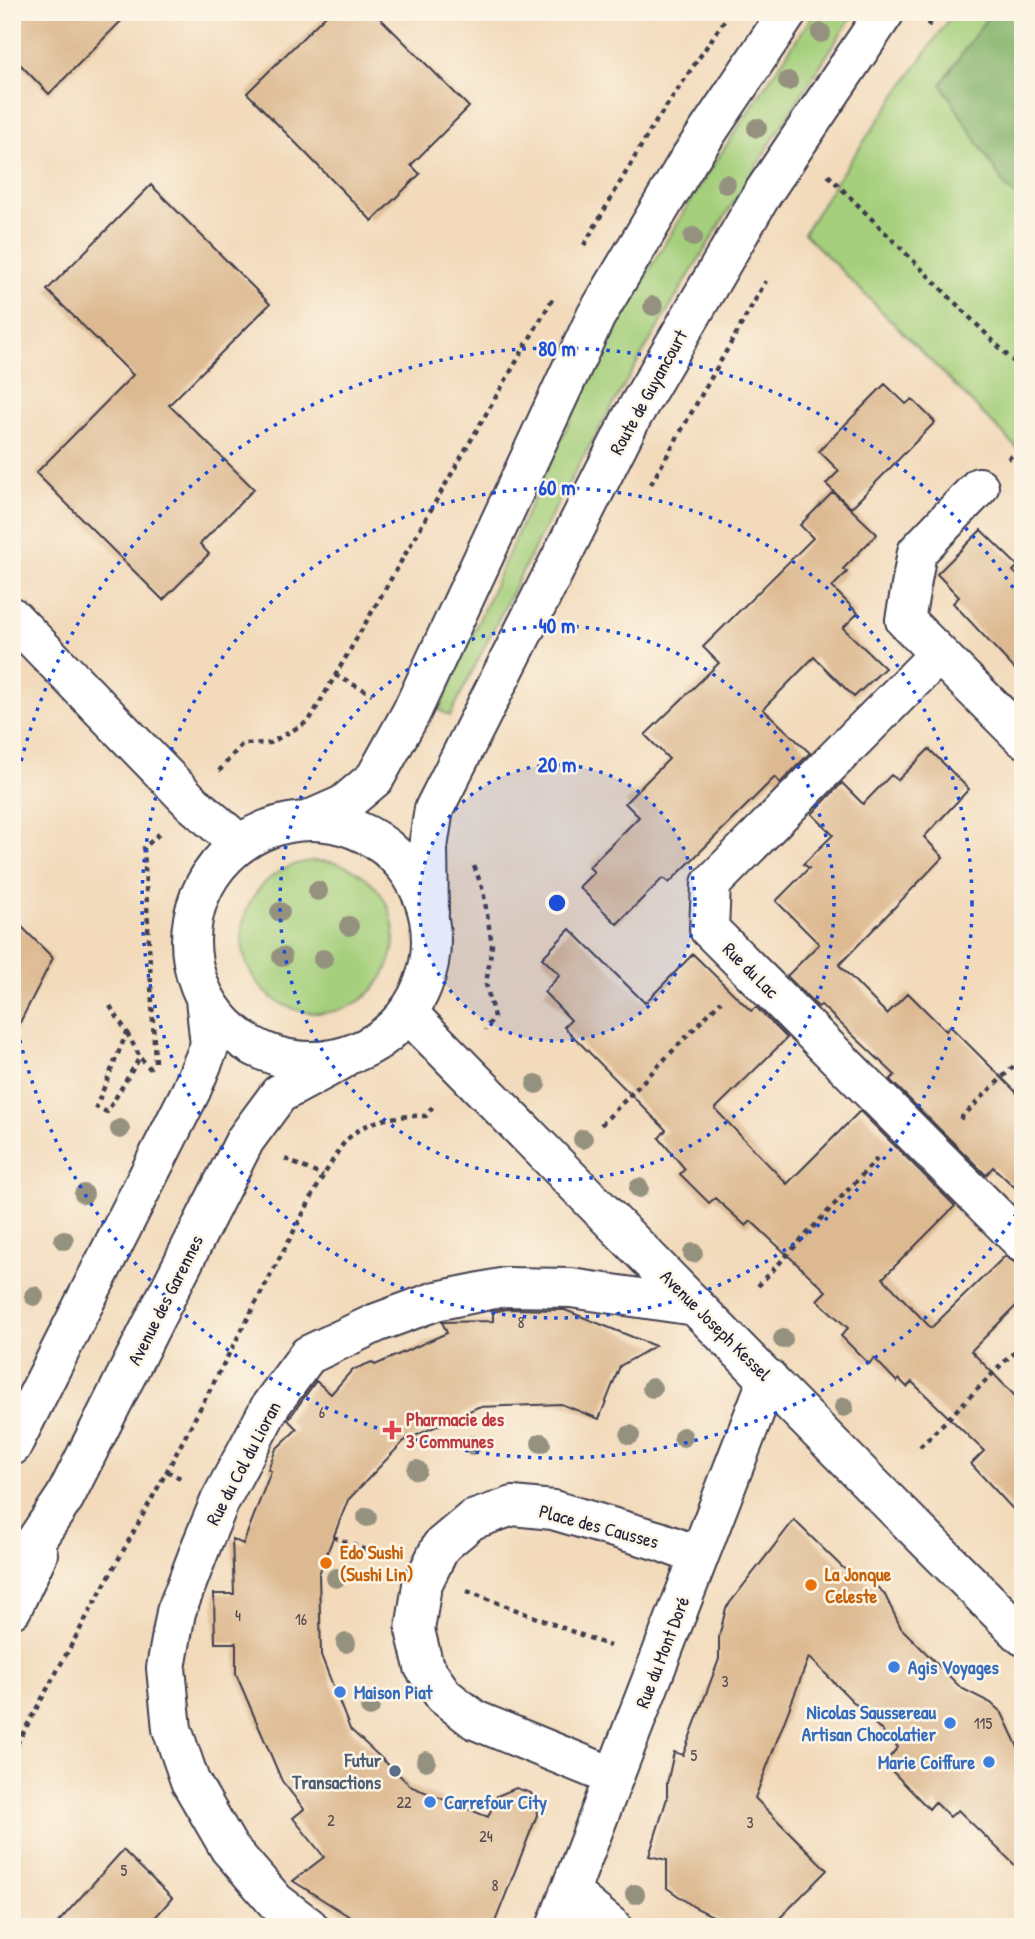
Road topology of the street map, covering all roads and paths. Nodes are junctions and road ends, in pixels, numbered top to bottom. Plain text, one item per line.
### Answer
1 (730, 12) edge
2 (788, 12) edge
3 (884, 12) edge
4 (937, 12) edge
5 (921, 35) dead end
6 (820, 186) dead end
7 (582, 248) dead end
8 (771, 271) dead end
9 (555, 295) dead end
10 (1023, 371) edge
11 (979, 487) dead end
12 (647, 490) dead end
13 (12, 617) edge
14 (938, 655) junction
15 (335, 676) dead end
16 (1023, 738) edge
17 (309, 820) junction
18 (240, 844) junction
19 (429, 913) junction
20 (750, 970) junction
21 (205, 999) junction
22 (110, 1006) dead end
23 (409, 1014) junction
24 (127, 1032) junction
25 (349, 1056) junction
26 (140, 1057) junction
27 (1023, 1057) edge
28 (156, 1075) dead end
29 (601, 1125) dead end
30 (918, 1138) junction
31 (323, 1176) dead end
32 (1023, 1242) edge
33 (758, 1286) dead end
34 (695, 1306) junction
35 (1023, 1343) edge
36 (768, 1378) junction
37 (12, 1446) edge
38 (919, 1447) dead end
39 (65, 1497) junction
40 (333, 1537) dead end
41 (699, 1556) junction
42 (426, 1575) junction
43 (12, 1576) edge
44 (12, 1609) edge
45 (1023, 1636) edge
46 (610, 1646) dead end
47 (12, 1753) edge
48 (614, 1777) junction
49 (563, 1909) edge
50 (309, 1927) edge
51 (612, 1927) edge

1 - 7 path
2 - 17 street
3 - 19 street, Route de Guyancourt
4 - 5 path
6 - 10 path
8 - 12 path
9 - 15 path
11 - 14 street
13 - 18 street
14 - 16 street
14 - 20 street, Rue du Lac
17 - 18 street
17 - 19 street
18 - 21 street
19 - 23 street
20 - 29 path
20 - 30 street, Rue du Lac
21 - 25 street
21 - 37 street
22 - 24 path
23 - 25 street
23 - 34 street, Avenue Joseph Kessel
24 - 26 path
24 - 26 path
25 - 39 street, Avenue des Garennes
26 - 28 path
27 - 30 path
30 - 32 street, Rue du Lac
30 - 33 path
31 - 47 path
34 - 36 street, Avenue Joseph Kessel
34 - 50 street, Rue du Col du Lioran
35 - 38 path
36 - 41 street, Rue du Mont Doré
36 - 45 street, Avenue Joseph Kessel
39 - 43 street, Avenue des Garennes
39 - 44 street
40 - 42 path
41 - 42 street, Place des Causses
41 - 48 street, Rue du Mont Doré
42 - 46 path
42 - 48 street, Place des Causses
48 - 49 street, Rue du Mont Doré
49 - 51 street

